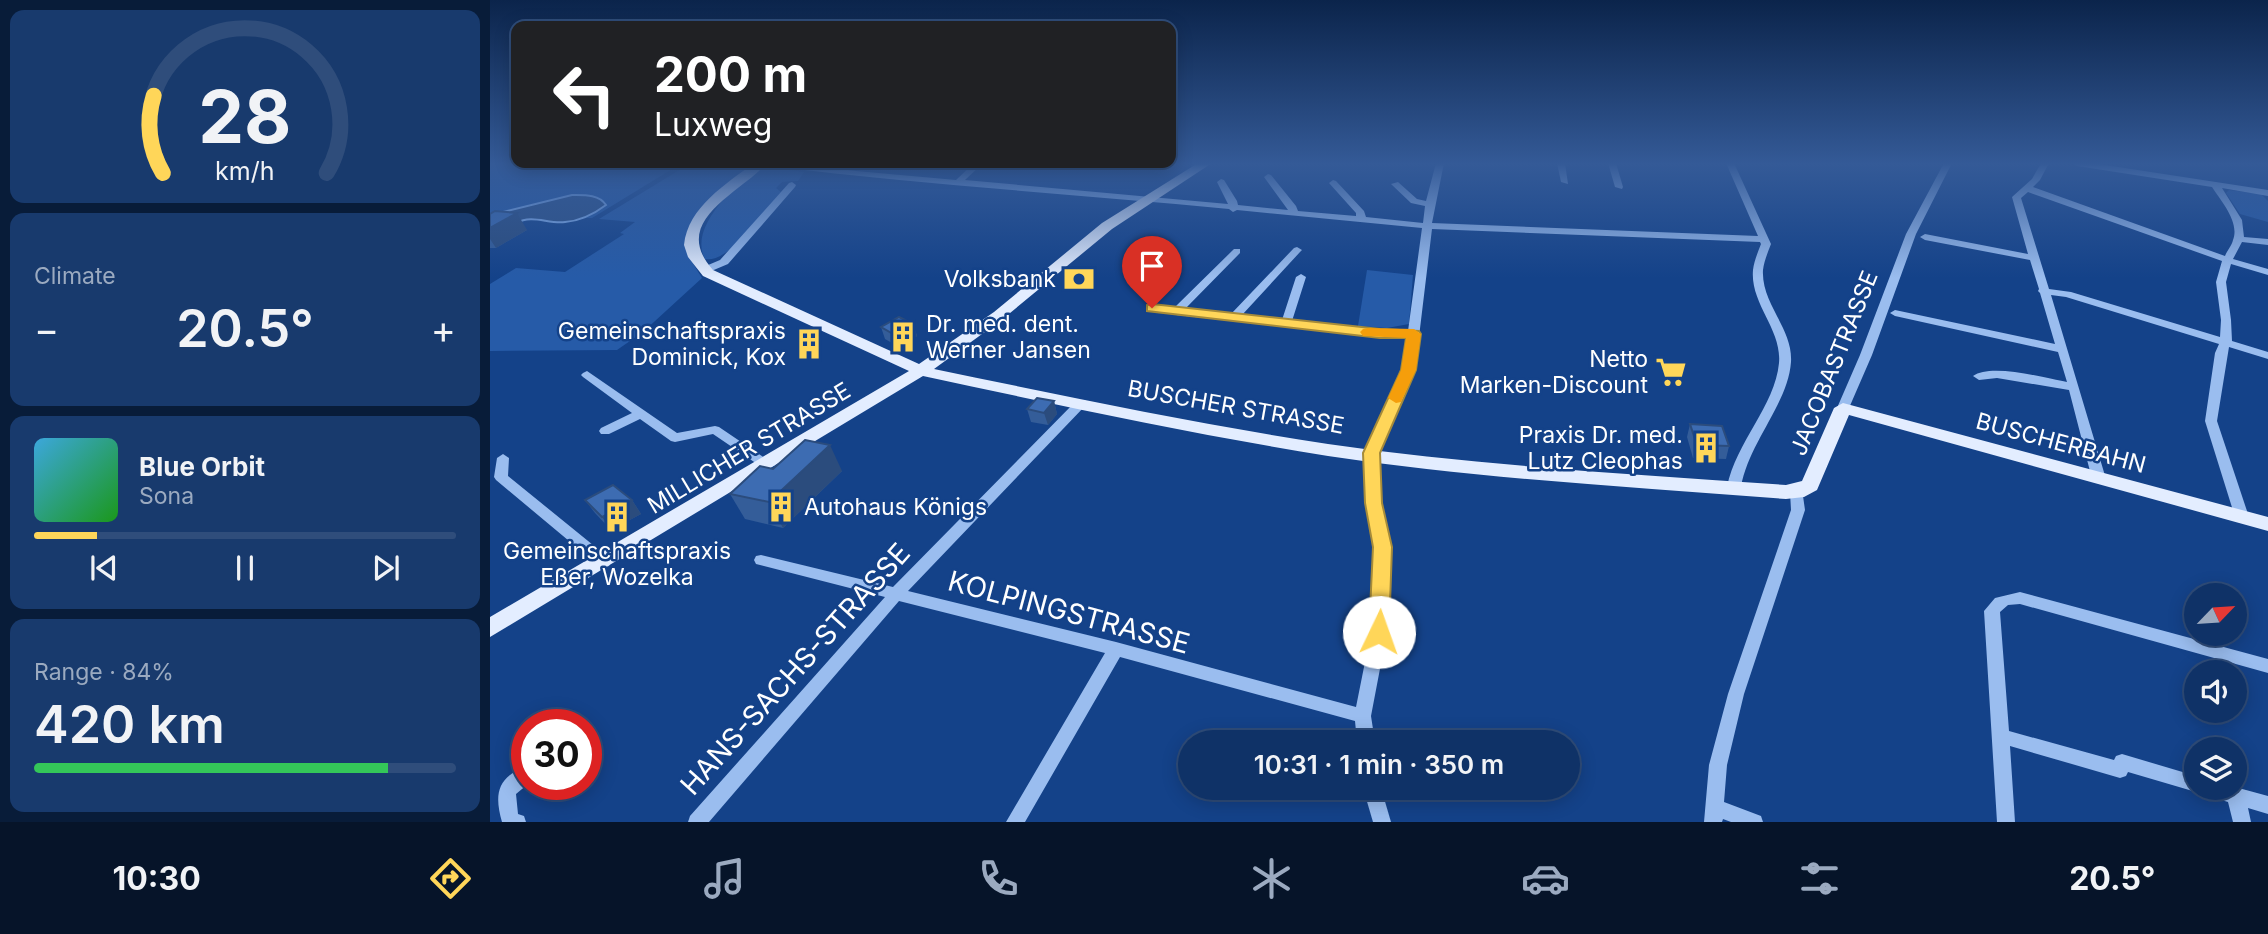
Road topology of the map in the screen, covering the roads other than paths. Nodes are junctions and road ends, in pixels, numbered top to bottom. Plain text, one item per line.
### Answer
1 (713, 201) edge
2 (778, 201) edge
3 (1142, 201) edge
4 (1166, 201) edge
5 (1233, 201) edge
6 (1288, 201) edge
7 (1350, 201) edge
8 (1416, 201) edge
9 (1747, 201) edge
10 (1928, 201) edge
11 (2017, 201) edge
12 (2063, 201) edge
13 (2225, 201) edge
14 (1430, 204) joint
15 (1233, 209) junction
16 (1293, 214) junction
17 (1361, 220) junction
18 (1427, 226) junction
19 (1924, 237) dead end
20 (1764, 239) junction
21 (2239, 239) junction
22 (2268, 242) edge
23 (1297, 250) dead end
24 (1237, 251) dead end
25 (2035, 258) junction
26 (2227, 260) junction
27 (705, 270) junction
28 (2268, 272) edge
29 (1301, 277) dead end
30 (2043, 291) junction
31 (1152, 308) dead end
32 (1176, 312) junction
33 (1895, 313) dead end
34 (1233, 318) junction
35 (1286, 324) junction
36 (1414, 334) junction
37 (2226, 341) junction
38 (2061, 349) junction
39 (2268, 356) edge
40 (922, 371) junction
41 (587, 375) dead end
42 (1979, 376) dead end
43 (2074, 387) junction
44 (1081, 403) junction
45 (1843, 408) junction
46 (641, 414) junction
47 (605, 431) dead end
48 (1371, 453) junction
49 (503, 458) dead end
50 (768, 465) junction
51 (2099, 479) junction
52 (1734, 487) junction
53 (1797, 492) junction
54 (2242, 517) junction
55 (2268, 524) edge
56 (761, 561) dead end
57 (604, 562) junction
58 (895, 594) junction
59 (490, 628) edge
60 (1116, 649) junction
61 (2268, 666) edge
62 (1363, 716) junction
63 (1365, 730) edge
64 (2000, 736) junction
65 (2184, 780) edge
66 (511, 787) edge
67 (2247, 799) edge
68 (1376, 800) edge
69 (2237, 800) edge
70 (2268, 805) edge
71 (1713, 815) edge
72 (517, 822) edge
73 (697, 822) edge
74 (1015, 822) edge
75 (1382, 822) edge
76 (1754, 822) edge
77 (2006, 822) edge
78 (2242, 822) edge

1 - 27 main road
2 - 27 street
3 - 40 main road, MILLICHER STRASSE
4 - 15 street
5 - 15 street
6 - 16 street
7 - 17 street
8 - 14 street
9 - 20 street
10 - 45 street, JACOBASTRASSE
11 - 25 street
12 - 26 street
13 - 21 street
14 - 18 street
15 - 16 street
16 - 17 street
17 - 18 street
18 - 20 street
18 - 36 street
19 - 25 street
20 - 52 street
21 - 22 street
21 - 26 street
23 - 34 street
24 - 32 street
25 - 30 street
26 - 28 street
26 - 37 street
27 - 40 main road, BUSCHER STRASSE
29 - 35 street
30 - 37 street
30 - 38 street
31 - 32 street
32 - 34 street
33 - 38 street
34 - 35 street
35 - 36 street
36 - 48 street
37 - 39 street
37 - 54 street
38 - 43 street
40 - 44 main road, BUSCHER STRASSE
40 - 50 main road, MILLICHER STRASSE
41 - 46 street
42 - 43 street
43 - 51 street
44 - 48 main road, BUSCHER STRASSE
44 - 58 street, HANS-SACHS-STRASSE
45 - 51 main road, BUSCHERBAHN
45 - 53 main road, JACOBASTRASSE
46 - 47 street
46 - 50 street
48 - 52 main road, BUSCHER STRASSE
48 - 62 street
49 - 57 street
50 - 57 main road, MILLICHER STRASSE
51 - 54 main road, BUSCHERBAHN
52 - 53 main road, BUSCHER STRASSE
53 - 71 street
54 - 55 main road, BUSCHERBAHN
56 - 58 street, KOLPINGSTRASSE
57 - 59 main road, MILLICHER STRASSE
58 - 60 street, KOLPINGSTRASSE
58 - 73 street, HANS-SACHS-STRASSE
60 - 62 street, KOLPINGSTRASSE
60 - 74 street
61 - 64 street
62 - 63 street
64 - 65 street
64 - 77 street
66 - 72 street
67 - 70 street
68 - 75 street
69 - 78 street
71 - 76 street

